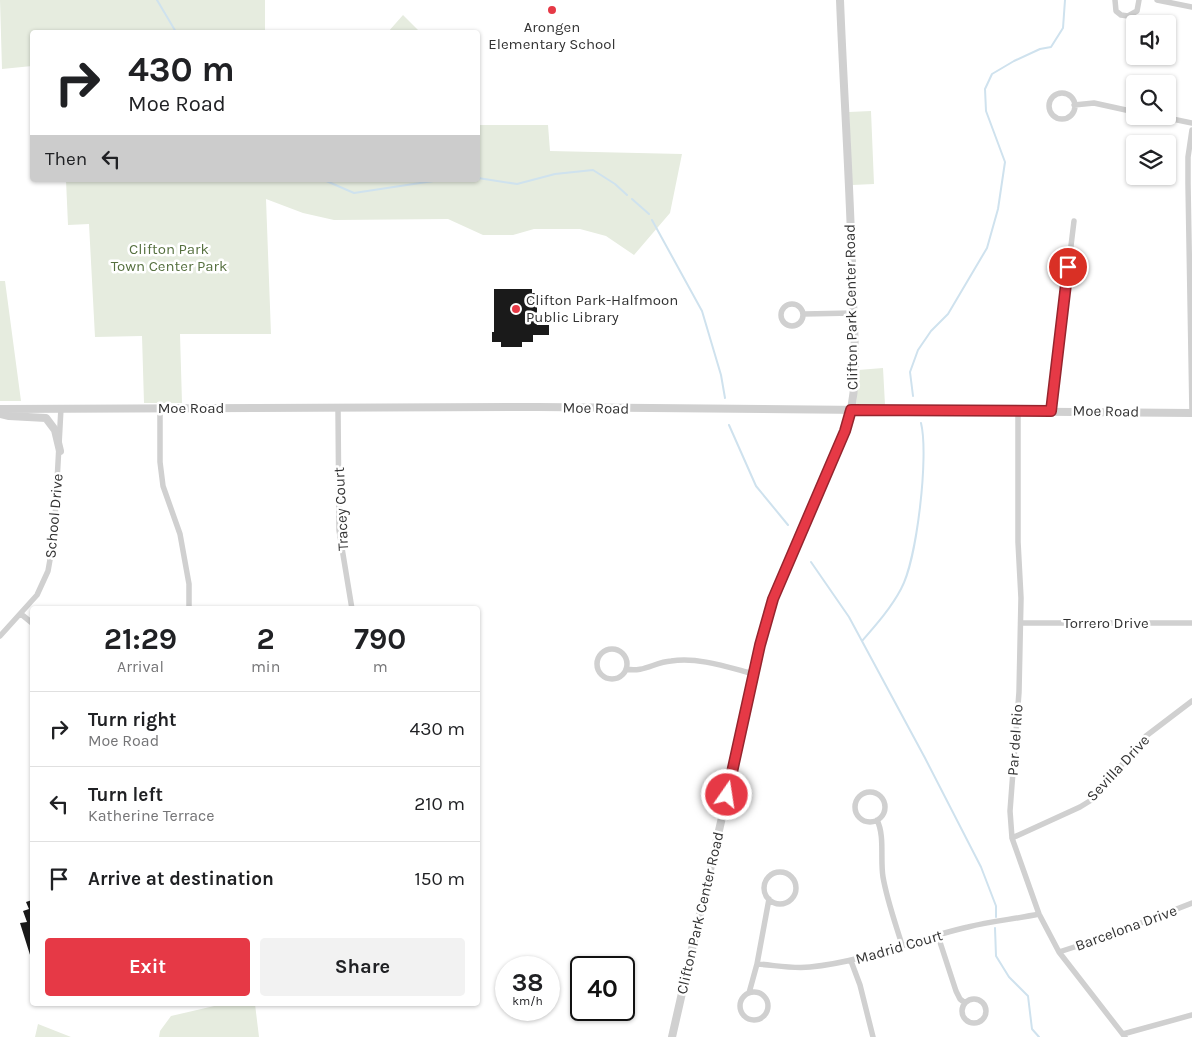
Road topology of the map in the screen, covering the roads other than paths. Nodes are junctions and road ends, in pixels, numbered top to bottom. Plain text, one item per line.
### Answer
1 (840, 0) edge
2 (1115, 0) edge
3 (1139, 0) edge
4 (1157, 0) edge
5 (1192, 7) edge
6 (1074, 105) junction
7 (1126, 110) edge
8 (1176, 120) edge
9 (1192, 123) edge
10 (1192, 130) edge
11 (1074, 221) dead end
12 (854, 313) junction
13 (804, 314) junction
14 (60, 408) junction
15 (160, 408) junction
16 (338, 408) junction
17 (0, 409) edge
18 (851, 410) junction
19 (1018, 410) junction
20 (1051, 411) junction
21 (1192, 413) edge
22 (0, 414) edge
23 (60, 451) junction
24 (189, 606) edge
25 (352, 606) edge
26 (21, 614) junction
27 (30, 621) edge
28 (1021, 623) junction
29 (1192, 623) edge
30 (0, 636) edge
31 (626, 669) junction
32 (754, 674) junction
33 (1192, 702) edge
34 (877, 820) junction
35 (1012, 838) junction
36 (769, 898) junction
37 (1192, 903) edge
38 (1039, 914) junction
39 (938, 936) junction
40 (902, 945) junction
41 (1059, 952) junction
42 (851, 961) junction
43 (757, 964) junction
44 (749, 993) junction
45 (965, 1003) junction
46 (1192, 1015) edge
47 (1124, 1035) edge
48 (672, 1037) edge
49 (873, 1037) edge

1 - 12 street, Clifton Park Center Road
2 - 3 street
4 - 5 street
6 - 6 street
6 - 7 street
8 - 9 street
10 - 21 street
11 - 20 street
12 - 13 street
12 - 18 street, Clifton Park Center Road
13 - 13 street
14 - 15 street, Moe Road
14 - 17 street, Moe Road
14 - 23 street, School Drive
15 - 16 street, Moe Road
15 - 24 street
16 - 18 street, Moe Road
16 - 25 street, Tracey Court
18 - 19 street, Moe Road
18 - 32 street, Clifton Park Center Road
19 - 20 street, Moe Road
19 - 28 street, Par del Rio
20 - 21 street, Moe Road
22 - 23 street
23 - 26 street, School Drive
26 - 27 street
26 - 30 street, School Drive
28 - 29 street, Torrero Drive
28 - 35 street, Par del Rio
31 - 31 street
31 - 32 street
32 - 48 street, Clifton Park Center Road
33 - 35 street, Sevilla Drive
34 - 34 street
34 - 40 street
35 - 38 street, Par del Rio
36 - 36 street
36 - 43 street
37 - 41 street, Barcelona Drive
38 - 39 street, Madrid Court
38 - 41 street, Par del Rio
39 - 40 street, Madrid Court
39 - 45 street
40 - 42 street, Madrid Court
41 - 47 street, Par del Rio
42 - 43 street, Madrid Court
42 - 49 street
43 - 44 street
44 - 44 street
45 - 45 street
46 - 47 street

